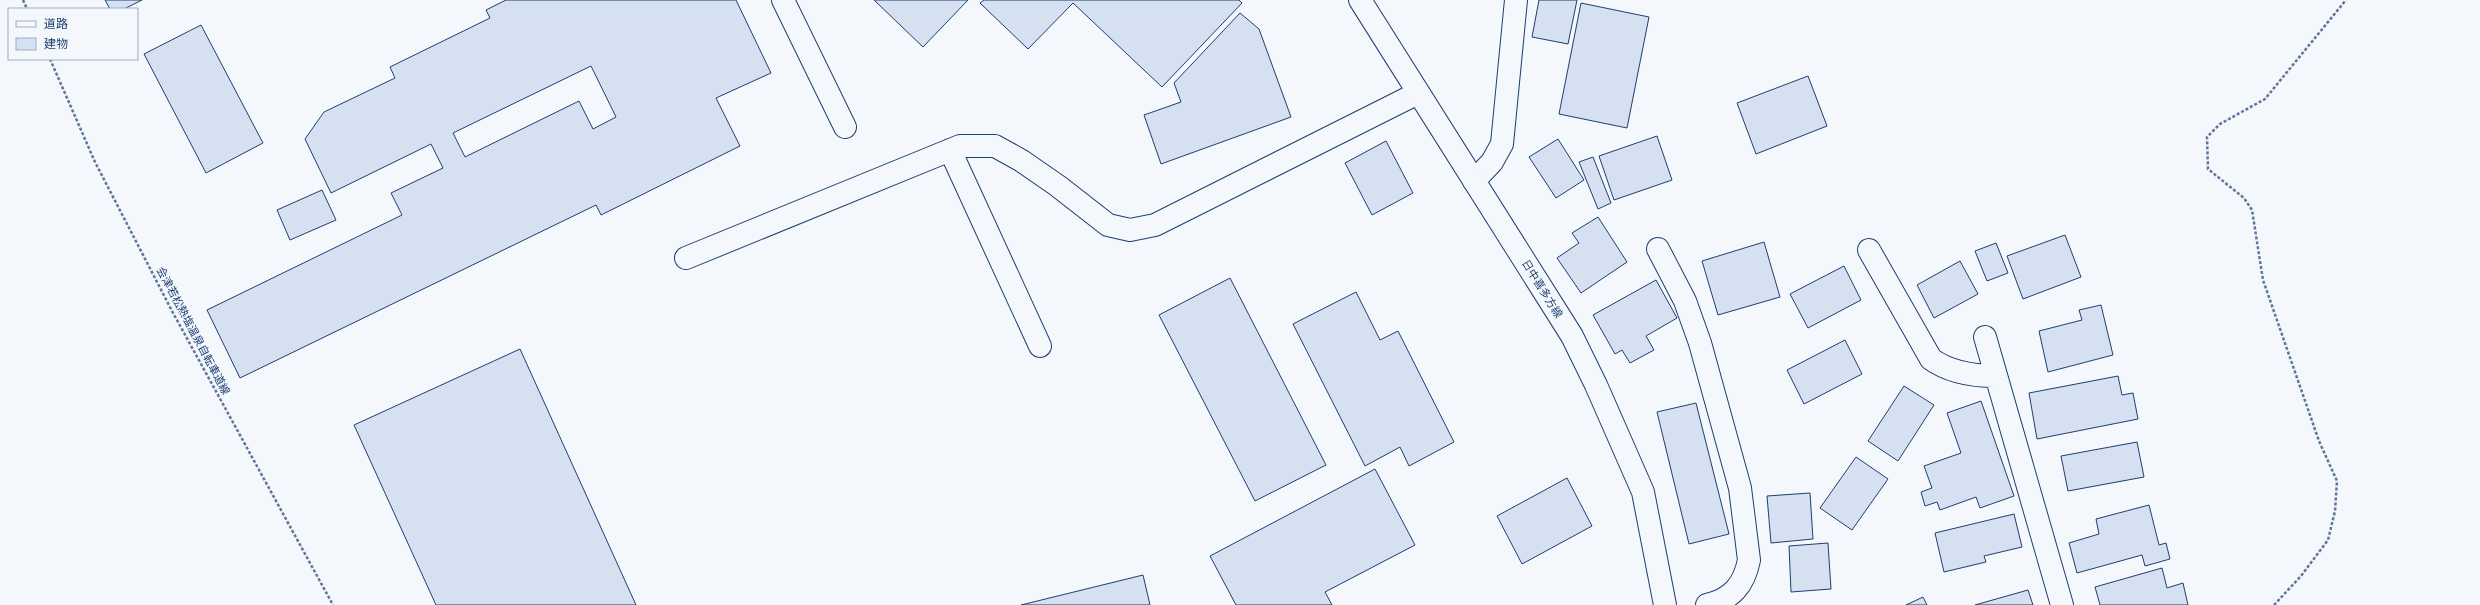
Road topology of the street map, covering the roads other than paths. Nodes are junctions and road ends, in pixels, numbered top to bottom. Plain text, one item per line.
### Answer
1 (783, 0) edge
2 (1360, 0) edge
3 (1516, 0) edge
4 (1418, 93) junction
5 (845, 127) dead end
6 (950, 150) junction
7 (1474, 181) junction
8 (1658, 249) dead end
9 (1869, 250) dead end
10 (686, 258) dead end
11 (1985, 337) dead end
12 (1040, 346) dead end
13 (1996, 376) junction
14 (1665, 605) edge
15 (1707, 605) edge
16 (2062, 605) edge

1 - 5 street
2 - 4 street, 日中喜多方線
3 - 7 street
4 - 6 street
4 - 7 street, 日中喜多方線
6 - 10 street
6 - 12 street
7 - 14 street, 日中喜多方線
8 - 15 street
9 - 13 street
11 - 13 street
13 - 16 street

